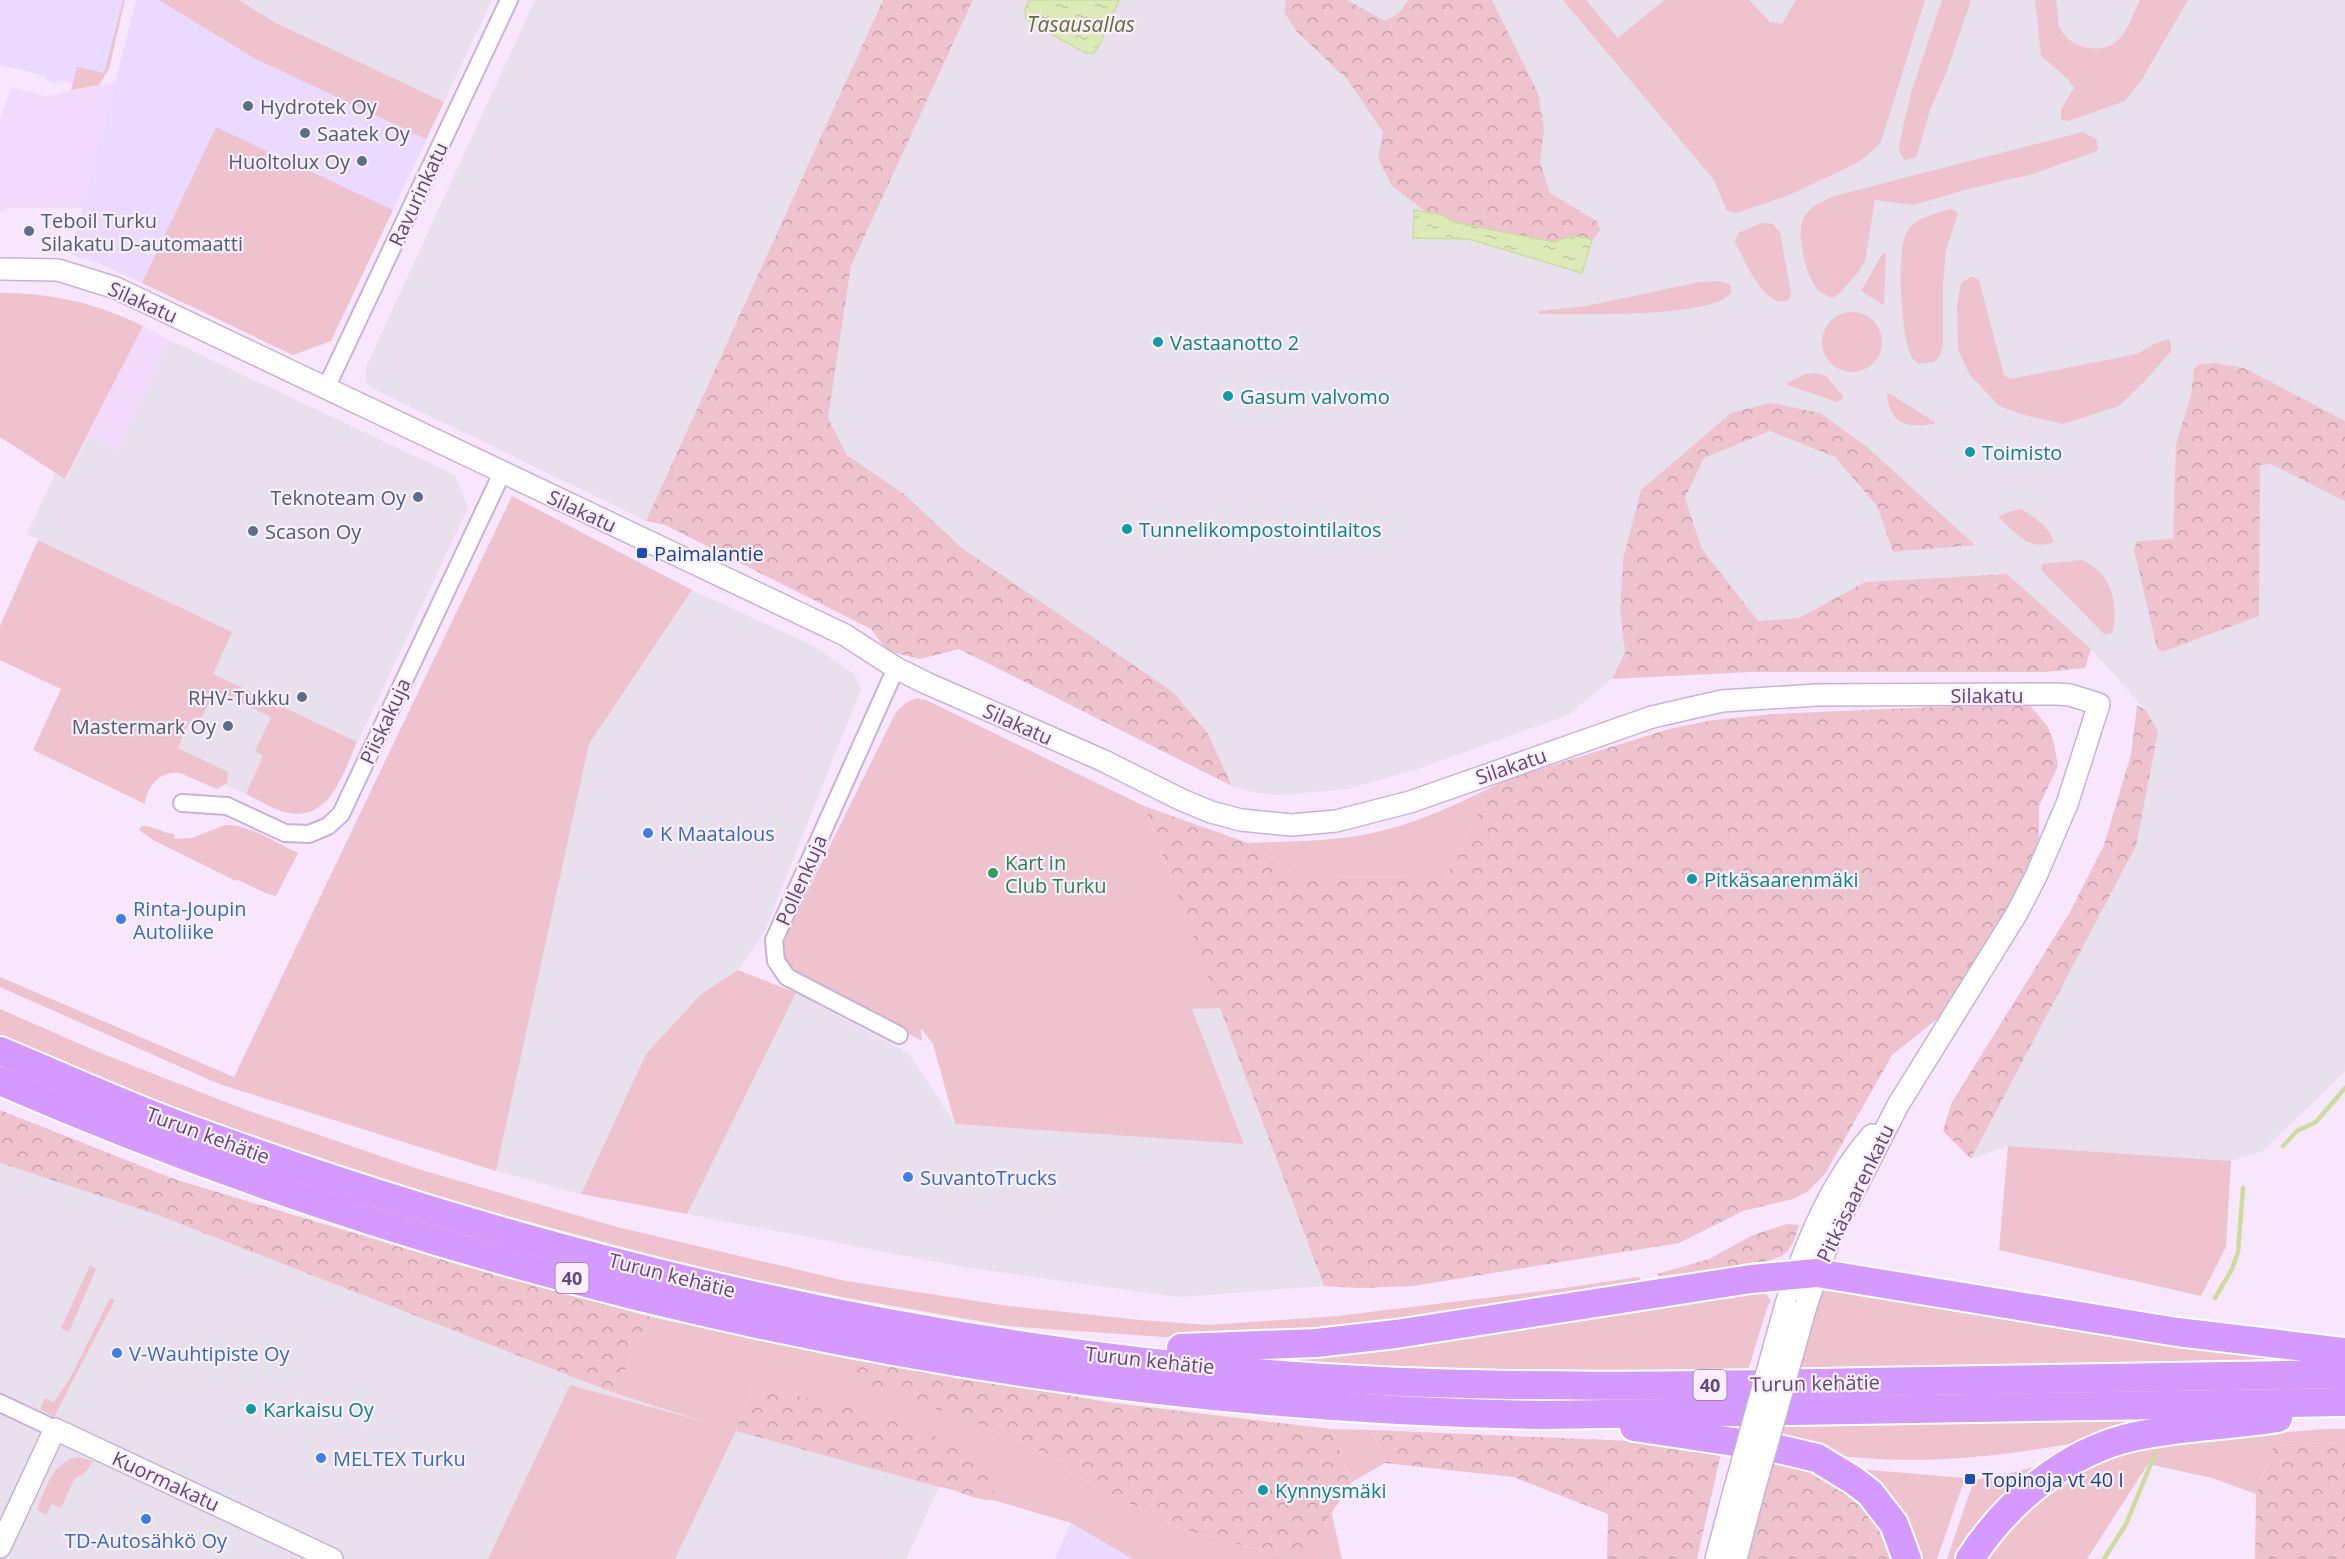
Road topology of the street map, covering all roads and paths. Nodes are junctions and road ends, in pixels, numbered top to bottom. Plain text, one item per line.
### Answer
1 (509, 0) edge
2 (0, 269) edge
3 (326, 388) junction
4 (502, 473) junction
5 (896, 668) junction
6 (2098, 704) joint
7 (182, 803) dead end
8 (899, 1035) dead end
9 (0, 1051) edge
10 (0, 1081) edge
11 (0, 1094) edge
12 (51, 1103) junction
13 (1806, 1274) junction
14 (2345, 1352) edge
15 (1077, 1353) junction
16 (2345, 1374) edge
17 (2345, 1402) edge
18 (0, 1403) edge
19 (2345, 1408) edge
20 (1545, 1415) junction
21 (55, 1429) junction
22 (1743, 1495) junction
23 (0, 1547) edge
24 (332, 1559) edge
25 (1716, 1559) edge
26 (1736, 1559) edge
27 (1907, 1559) edge
28 (1970, 1559) edge

1 - 3 street, Ravurinkatu
2 - 3 street, Silakatu
3 - 4 street, Silakatu
4 - 5 street, Silakatu
4 - 7 street, Piiskakuja
5 - 6 street, Silakatu
5 - 8 street, Pollenkuja
6 - 13 street, Pitkäsaarenkatu
9 - 15 highway, Turun kehätie / 40
10 - 12 highway, Turun kehätie / 40
11 - 12 highway
12 - 20 highway, Turun kehätie / 40
13 - 14 highway
13 - 15 highway
13 - 22 street, Pitkäsaarenkatu, bridge
13 - 22 street, Pitkäsaarenkatu, bridge
15 - 16 highway, Turun kehätie / 40
17 - 20 highway, Turun kehätie / 40
18 - 21 street, Kuormakatu
19 - 28 highway
20 - 27 highway
21 - 23 street
21 - 24 street, Kuormakatu
22 - 25 street, Pitkäsaarenkatu
22 - 26 street, Pitkäsaarenkatu

